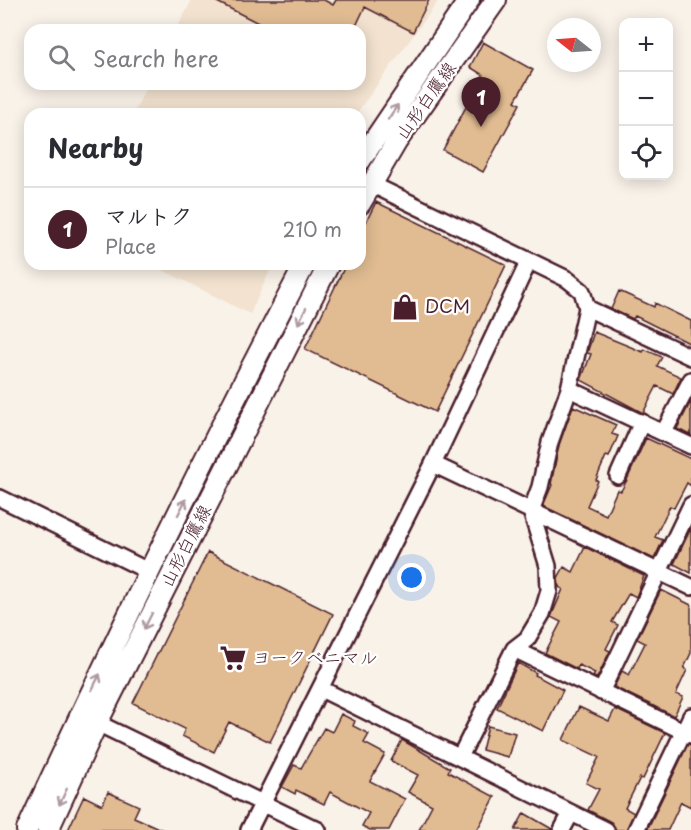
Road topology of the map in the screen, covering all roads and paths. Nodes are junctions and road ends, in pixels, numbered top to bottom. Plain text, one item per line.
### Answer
1 (469, 0) edge
2 (496, 0) edge
3 (366, 151) edge
4 (371, 184) junction
5 (366, 193) edge
6 (529, 261) junction
7 (302, 270) edge
8 (326, 270) edge
9 (587, 308) junction
10 (691, 357) edge
11 (691, 380) edge
12 (569, 389) junction
13 (642, 422) junction
14 (664, 432) junction
15 (691, 446) edge
16 (433, 464) junction
17 (618, 476) dead end
18 (0, 498) edge
19 (691, 505) edge
20 (531, 511) junction
21 (150, 572) junction
22 (660, 572) junction
23 (691, 587) edge
24 (514, 650) junction
25 (321, 689) junction
26 (602, 692) junction
27 (691, 716) edge
28 (88, 719) junction
29 (688, 733) edge
30 (460, 757) junction
31 (262, 803) junction
32 (570, 813) junction
33 (27, 830) edge
34 (48, 830) edge
35 (249, 830) edge
36 (318, 830) edge
37 (562, 830) edge
38 (606, 830) edge
39 (636, 830) edge

3 -> 1 main road, 山形白鷹線
2 - 4 main road, 山形白鷹線
4 - 5 main road, 山形白鷹線
4 - 6 street
6 - 9 street
6 - 16 street
21 -> 7 main road, 山形白鷹線
8 -> 28 main road, 山形白鷹線
9 - 10 street
9 - 12 street
11 - 14 street
12 - 13 street
12 - 20 street
13 - 14 street
13 - 17 street
14 - 15 street
16 - 20 street
16 - 25 street
18 - 21 street
19 - 22 street
20 - 22 street
20 - 24 street
28 -> 21 main road, 山形白鷹線
22 - 23 street
22 - 26 street
24 - 26 street
24 - 30 street
25 - 30 street
25 - 31 street
26 - 29 street
27 - 29 street
28 - 31 street
28 - 33 main road, 山形白鷹線
28 -> 34 main road, 山形白鷹線
29 - 39 street
30 - 32 street
31 - 35 street
31 - 36 street
32 - 37 street
32 - 38 street

